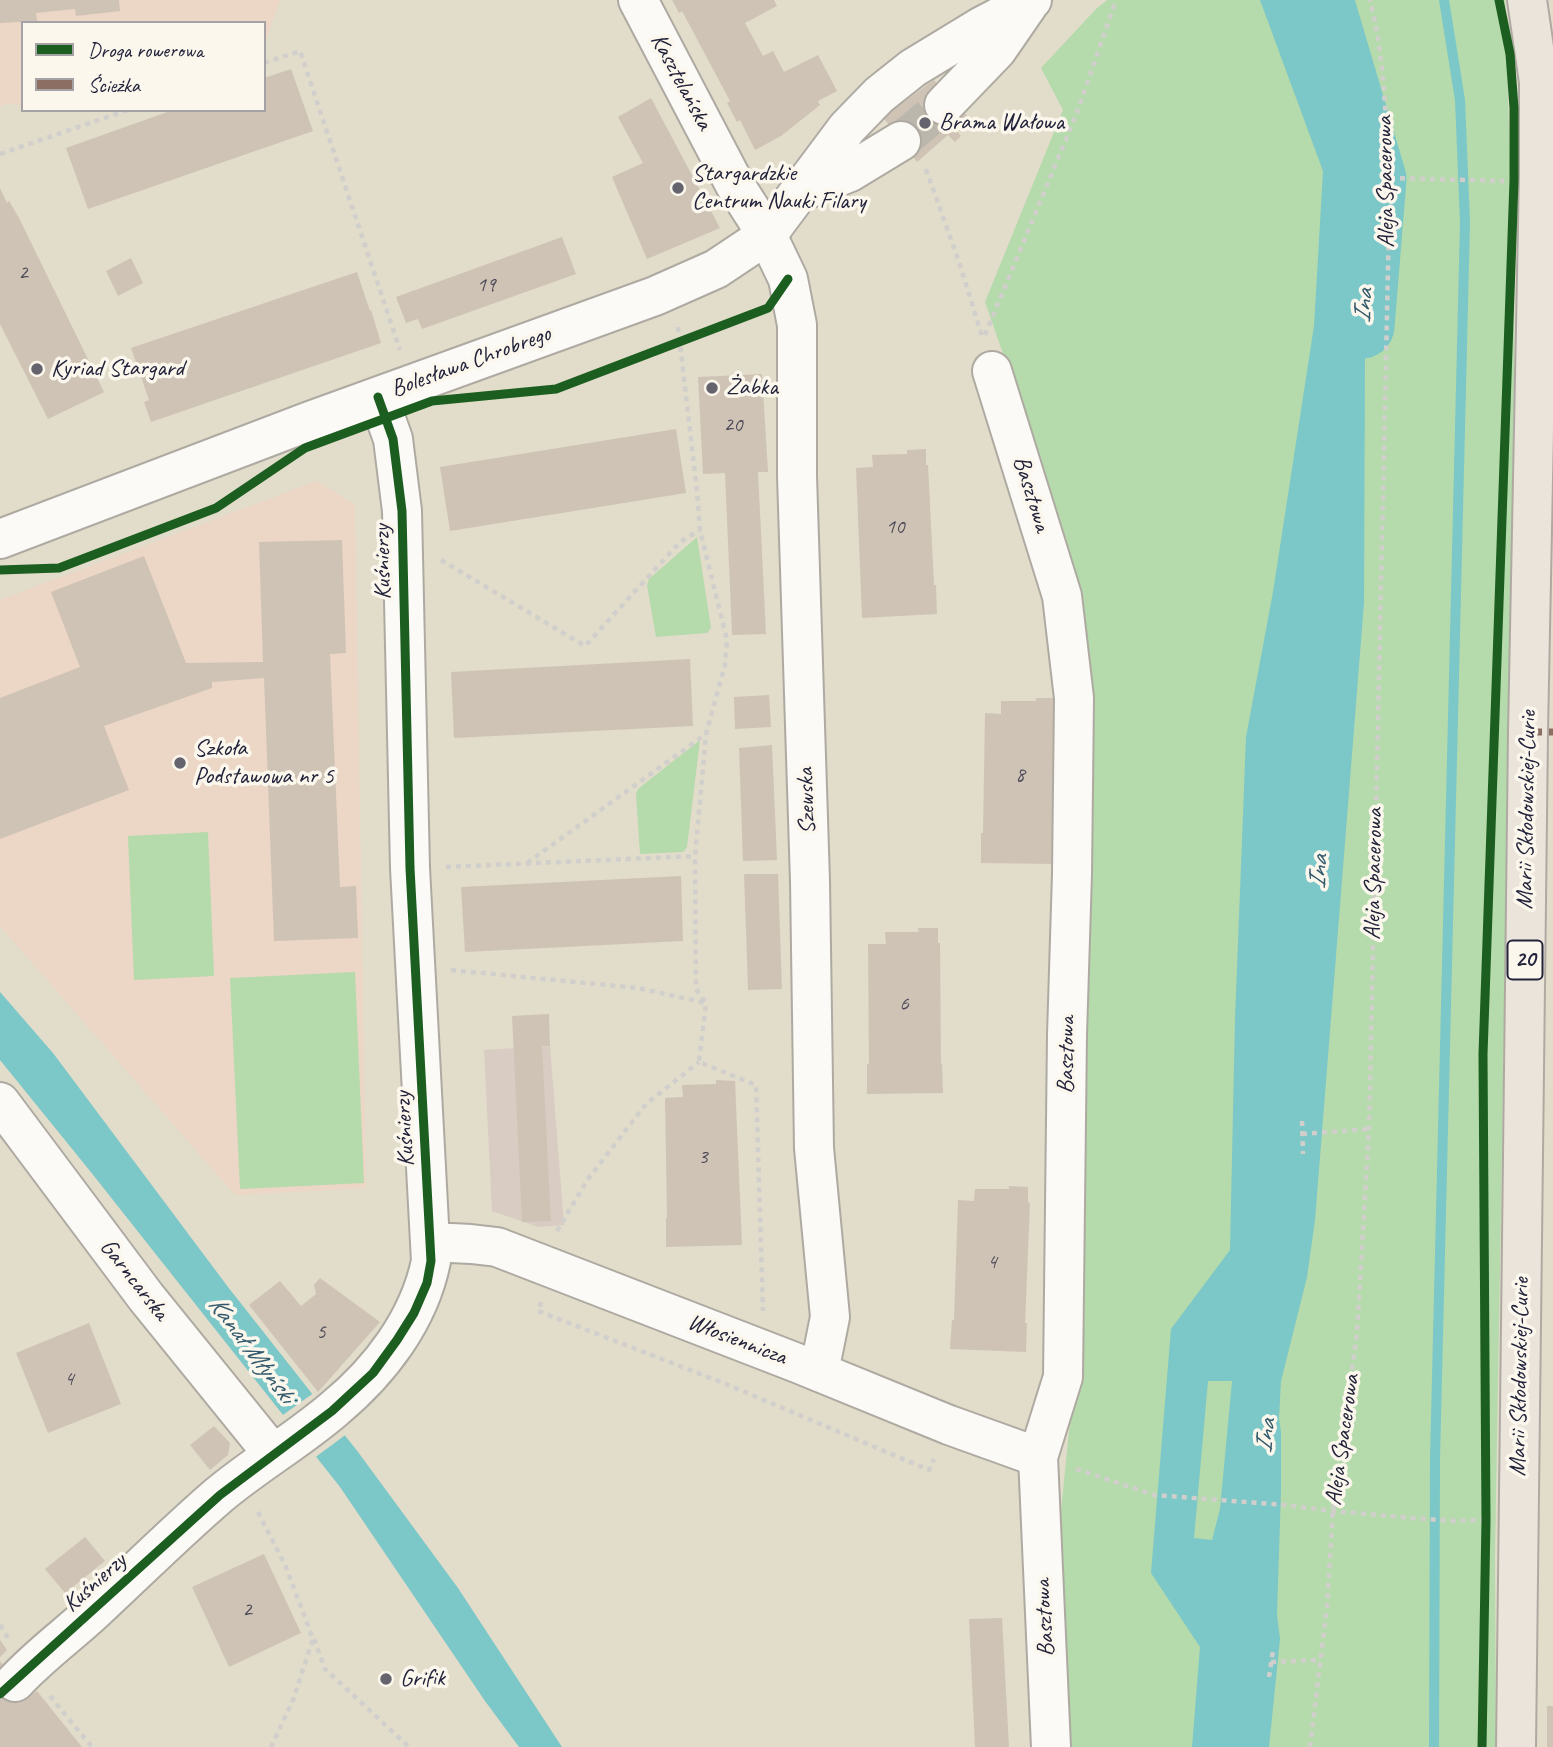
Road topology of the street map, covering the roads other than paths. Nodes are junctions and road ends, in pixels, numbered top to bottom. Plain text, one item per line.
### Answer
1 (638, 0) edge
2 (1032, 0) edge
3 (1527, 0) edge
4 (944, 105) tunnel mouth
5 (901, 141) tunnel mouth
6 (1546, 176) edge
7 (800, 192) junction
8 (767, 235) junction
9 (992, 371) dead end
10 (377, 397) junction
11 (0, 539) edge
12 (0, 1102) edge
13 (430, 1242) junction
14 (819, 1372) junction
15 (281, 1448) junction
16 (1038, 1457) junction
17 (31, 1688) road end
18 (1051, 1747) edge
19 (1516, 1747) edge

1 - 8 street, Kasztelańska
2 - 4 street, Bolesława Chrobrego
2 - 7 street, Bolesława Chrobrego
3 - 6 main road, Marii Skłodowskiej-Curie / 20
5 - 7 street
6 - 19 main road, Marii Skłodowskiej-Curie / 20
7 - 8 street, Bolesława Chrobrego
8 - 10 street, Bolesława Chrobrego
8 - 14 street, Szewska
9 - 16 street, Basztowa
10 - 11 street, Bolesława Chrobrego
10 - 13 street, Kuśnierzy
12 - 15 street, Garncarska
13 - 14 street, Włosiennicza
13 - 15 street, Kuśnierzy
14 - 16 street, Włosiennicza
15 - 17 street, Kuśnierzy
16 - 18 street, Basztowa

